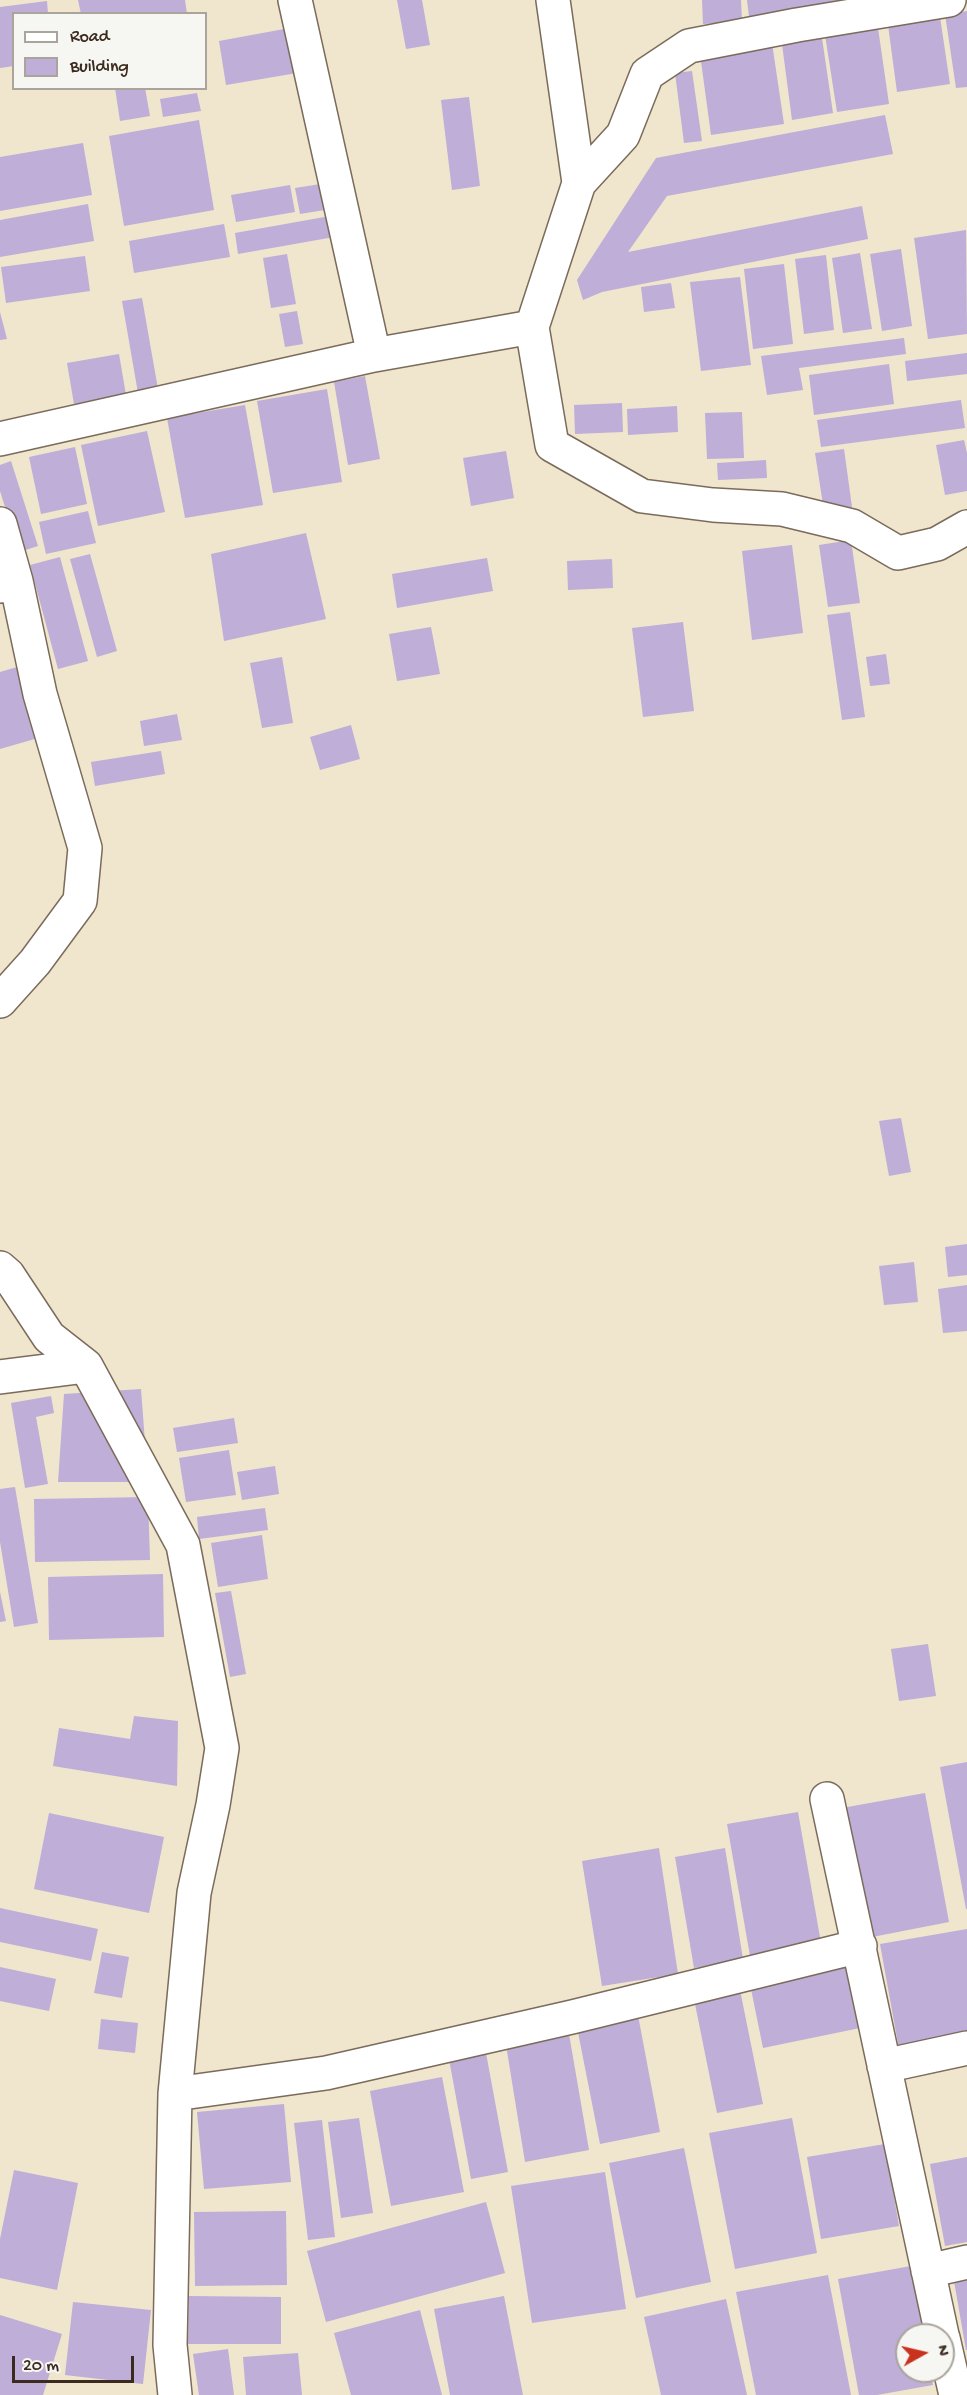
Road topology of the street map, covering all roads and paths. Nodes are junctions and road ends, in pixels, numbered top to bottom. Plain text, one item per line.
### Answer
1 (295, 0) edge
2 (553, 0) edge
3 (949, 0) edge
4 (579, 183) junction
5 (532, 327) junction
6 (374, 355) junction
7 (0, 439) edge
8 (0, 524) edge
9 (967, 527) edge
10 (8, 584) edge
11 (0, 1001) edge
12 (0, 1268) edge
13 (86, 1365) junction
14 (0, 1377) edge
15 (827, 1798) dead end
16 (860, 1946) junction
17 (967, 2048) edge
18 (884, 2066) junction
19 (175, 2094) junction
20 (967, 2262) edge
21 (928, 2271) junction
22 (940, 2323) edge
23 (175, 2395) edge

1 - 6 street
2 - 4 street
3 - 4 street
4 - 5 street
5 - 6 street
5 - 9 street
6 - 7 street
8 - 10 street
10 - 11 street
12 - 13 street
13 - 14 street
13 - 19 street
15 - 16 street
16 - 18 street
16 - 19 street
17 - 18 street
18 - 21 street
19 - 23 street
20 - 21 street
21 - 22 street

